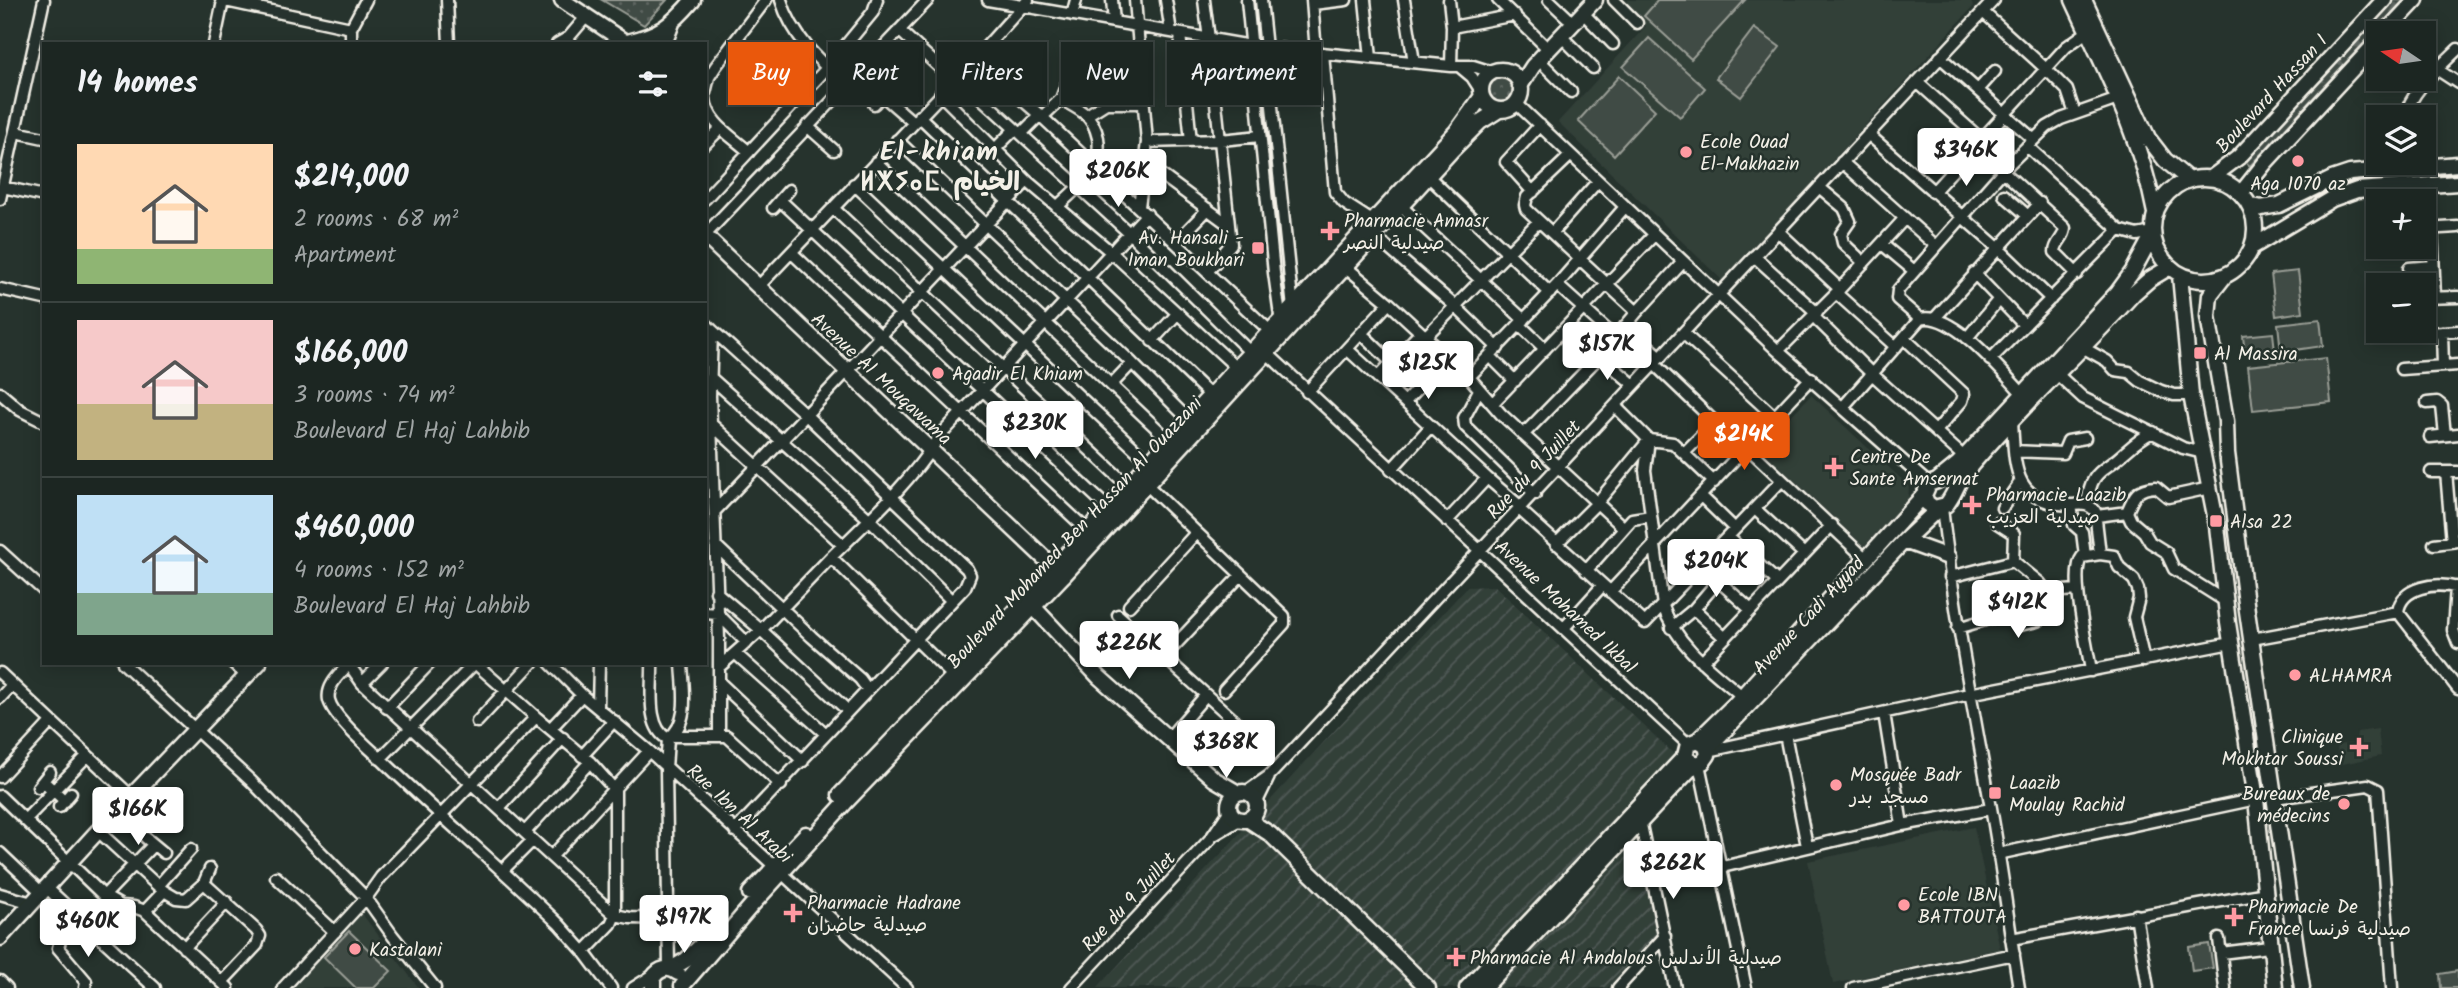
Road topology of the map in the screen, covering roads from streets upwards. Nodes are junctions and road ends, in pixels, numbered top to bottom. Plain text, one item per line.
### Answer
1 (44, 0) edge
2 (222, 0) edge
3 (366, 0) edge
4 (447, 0) edge
5 (562, 0) edge
6 (693, 0) edge
7 (766, 0) edge
8 (781, 0) edge
9 (877, 0) edge
10 (928, 0) edge
11 (988, 0) edge
12 (1076, 0) edge
13 (1112, 0) edge
14 (1135, 0) edge
15 (1166, 0) edge
16 (1204, 0) edge
17 (1247, 0) edge
18 (1261, 0) edge
19 (1346, 0) edge
20 (1365, 0) edge
21 (1404, 0) edge
22 (1449, 0) edge
23 (1498, 0) edge
24 (1549, 0) edge
25 (1595, 0) edge
26 (1614, 0) edge
27 (1994, 0) edge
28 (2073, 0) edge
29 (2084, 0) edge
30 (2416, 0) edge
31 (2380, 1) edge
32 (1312, 2) edge
33 (1025, 3) edge
34 (261, 4) edge
35 (1583, 7) edge
36 (1983, 12) junction
37 (1072, 15) junction
38 (1515, 15) junction
39 (586, 16) junction
40 (1567, 17) junction
41 (2396, 21) edge
42 (1114, 22) junction
43 (672, 23) junction
44 (1637, 23) dead end
45 (1138, 26) junction
46 (1452, 27) junction
47 (351, 28) junction
48 (899, 30) junction
49 (2087, 32) junction
50 (1175, 33) junction
51 (1561, 36) junction
52 (1211, 39) junction
53 (214, 42) edge
54 (351, 42) edge
55 (449, 42) edge
56 (560, 42) edge
57 (625, 42) edge
58 (630, 42) edge
59 (665, 42) edge
60 (887, 42) edge
61 (990, 42) edge
62 (1139, 42) edge
63 (1228, 42) edge
64 (1251, 42) edge
65 (1265, 42) edge
66 (1317, 42) edge
67 (1543, 44) junction
68 (1614, 44) dead end
69 (2458, 49) edge
70 (1321, 53) edge
71 (2366, 54) edge
72 (1940, 57) junction
73 (1371, 58) junction
74 (1539, 60) junction
75 (1414, 62) junction
76 (937, 63) edge
77 (1455, 66) junction
78 (827, 68) junction
79 (1593, 68) dead end
80 (2046, 69) junction
81 (1321, 70) edge
82 (2438, 70) junction
83 (1995, 71) dead end
84 (1500, 72) junction
85 (1917, 82) junction
86 (2458, 83) edge
87 (707, 85) edge
88 (1520, 86) junction
89 (1978, 90) junction
90 (1571, 92) dead end
91 (1481, 94) junction
92 (937, 97) edge
93 (1061, 99) edge
94 (2118, 99) junction
95 (1516, 103) junction
96 (828, 104) edge
97 (707, 105) edge
98 (896, 105) edge
99 (951, 105) edge
100 (986, 105) edge
101 (1028, 105) edge
102 (1071, 105) edge
103 (1103, 105) edge
104 (1144, 105) edge
105 (1257, 105) edge
106 (1272, 105) edge
107 (2409, 105) edge
108 (1499, 110) junction
109 (2006, 114) junction
110 (2075, 114) junction
111 (1087, 115) junction
112 (1041, 116) junction
113 (916, 119) junction
114 (1540, 125) junction
115 (807, 126) junction
116 (721, 128) junction
117 (16, 132) junction
118 (1018, 132) junction
119 (1868, 134) junction
120 (1260, 136) junction
121 (42, 138) edge
122 (1983, 139) junction
123 (897, 140) junction
124 (1221, 140) junction
125 (1191, 141) junction
126 (707, 142) edge
127 (1147, 142) junction
128 (2030, 143) junction
129 (996, 148) junction
130 (834, 150) dead end
131 (749, 152) junction
132 (1571, 155) junction
133 (876, 162) junction
134 (1842, 162) junction
135 (1145, 163) junction
136 (2458, 164) edge
137 (2436, 165) edge
138 (2006, 167) junction
139 (1096, 169) junction
140 (2366, 171) edge
141 (1428, 176) junction
142 (2211, 178) junction
143 (2189, 180) junction
144 (1027, 181) junction
145 (1598, 181) junction
146 (2458, 183) edge
147 (855, 184) junction
148 (3, 187) junction
149 (1077, 187) junction
150 (1819, 187) junction
151 (789, 190) dead end
152 (1533, 192) junction
153 (1933, 192) junction
154 (2241, 193) junction
155 (2004, 195) dead end
156 (42, 196) edge
157 (707, 197) edge
158 (0, 198) edge
159 (780, 200) junction
160 (1008, 202) junction
161 (2040, 203) junction
162 (1057, 206) junction
163 (1401, 206) junction
164 (2249, 206) junction
165 (1625, 207) junction
166 (772, 208) dead end
167 (833, 208) junction
168 (1208, 209) junction
169 (1143, 211) junction
170 (2155, 214) junction
171 (1962, 216) junction
172 (2028, 216) junction
173 (1905, 218) junction
174 (1372, 221) junction
175 (1539, 221) junction
176 (986, 224) junction
177 (1229, 225) junction
178 (2458, 227) edge
179 (2436, 228) edge
180 (812, 229) junction
181 (2119, 230) junction
182 (1778, 231) junction
183 (1128, 232) junction
184 (1552, 233) junction
185 (2153, 233) junction
186 (707, 234) edge
187 (1654, 235) junction
188 (1374, 236) junction
189 (707, 238) edge
190 (1177, 242) junction
191 (1882, 244) junction
192 (965, 245) junction
193 (1935, 246) junction
194 (2252, 247) junction
195 (1998, 248) junction
196 (1111, 252) junction
197 (1508, 252) junction
198 (792, 253) junction
199 (1754, 256) junction
200 (1580, 259) junction
201 (2432, 259) edge
202 (1683, 262) junction
203 (1864, 263) junction
204 (2433, 266) junction
205 (1346, 267) junction
206 (943, 268) junction
207 (2409, 268) dead end
208 (1913, 270) junction
209 (1208, 271) junction
210 (2175, 271) junction
211 (2433, 273) edge
212 (1974, 274) junction
213 (2077, 274) junction
214 (2224, 277) junction
215 (1087, 278) junction
216 (1481, 278) junction
217 (1607, 284) junction
218 (758, 287) junction
219 (0, 289) edge
220 (1554, 289) junction
221 (922, 290) junction
222 (1838, 291) junction
223 (1719, 294) junction
224 (2436, 297) edge
225 (2458, 297) edge
226 (42, 299) edge
227 (1999, 299) junction
228 (2051, 299) junction
229 (1067, 301) junction
230 (1389, 303) junction
231 (1455, 306) junction
232 (1583, 308) junction
233 (1637, 312) junction
234 (1178, 313) junction
235 (900, 314) junction
236 (1294, 314) junction
237 (1815, 315) junction
238 (1934, 318) junction
239 (1281, 319) junction
240 (1920, 319) junction
241 (1046, 323) junction
242 (1522, 323) junction
243 (1568, 325) junction
244 (2024, 325) junction
245 (709, 326) edge
246 (1625, 326) junction
247 (2458, 331) edge
248 (2436, 332) edge
249 (2442, 332) junction
250 (1361, 333) junction
251 (1683, 333) junction
252 (880, 335) junction
253 (1278, 335) junction
254 (1423, 335) junction
255 (1615, 337) junction
256 (1904, 338) junction
257 (1967, 338) junction
258 (1152, 341) junction
259 (1025, 346) junction
260 (1896, 347) junction
261 (2082, 347) junction
262 (1498, 348) junction
263 (1347, 349) junction
264 (1545, 349) junction
265 (1778, 351) junction
266 (1266, 352) junction
267 (1251, 353) junction
268 (1601, 355) junction
269 (1490, 356) junction
270 (1447, 358) junction
271 (1657, 360) junction
272 (1990, 360) junction
273 (1391, 362) junction
274 (1132, 363) junction
275 (2458, 365) edge
276 (2443, 366) junction
277 (1004, 368) junction
278 (1237, 368) junction
279 (2401, 369) dead end
280 (847, 370) junction
281 (1872, 374) junction
282 (2057, 374) junction
283 (1379, 376) junction
284 (710, 377) junction
285 (1469, 377) junction
286 (1811, 378) junction
287 (1515, 381) junction
288 (1112, 384) junction
289 (1634, 386) junction
290 (1479, 390) junction
291 (983, 391) junction
292 (1307, 392) junction
293 (0, 393) edge
294 (2023, 394) junction
295 (2191, 395) junction
296 (1211, 396) junction
297 (1406, 401) junction
298 (1493, 403) junction
299 (2427, 403) dead end
300 (1615, 406) junction
301 (1843, 407) junction
302 (962, 414) junction
303 (806, 415) junction
304 (1775, 417) junction
305 (1189, 420) junction
306 (42, 421) edge
307 (2012, 421) junction
308 (1715, 422) junction
309 (710, 423) junction
310 (1432, 426) junction
311 (1936, 431) junction
312 (2153, 432) junction
313 (2458, 434) edge
314 (1523, 435) junction
315 (2445, 435) junction
316 (2430, 437) dead end
317 (2085, 438) dead end
318 (780, 440) junction
319 (1170, 440) junction
320 (1649, 440) junction
321 (1745, 448) junction
322 (932, 450) junction
323 (2014, 451) junction
324 (1685, 452) junction
325 (2203, 453) junction
326 (1964, 457) junction
327 (1150, 463) junction
328 (757, 466) junction
329 (1560, 467) junction
330 (1391, 470) junction
331 (2431, 472) dead end
332 (2446, 472) junction
333 (2458, 472) edge
334 (1487, 478) junction
335 (1782, 480) junction
336 (1714, 482) junction
337 (2020, 482) junction
338 (1146, 484) junction
339 (1128, 486) junction
340 (1930, 487) junction
341 (709, 488) edge
342 (2210, 488) junction
343 (1952, 493) junction
344 (1535, 494) junction
345 (892, 496) junction
346 (1701, 496) junction
347 (1597, 503) junction
348 (2071, 505) junction
349 (2087, 505) junction
350 (1108, 508) junction
351 (1520, 508) junction
352 (1940, 508) junction
353 (2002, 508) dead end
354 (1755, 509) junction
355 (715, 511) junction
356 (2127, 512) junction
357 (1651, 516) junction
358 (2096, 516) junction
359 (870, 520) junction
360 (1447, 521) junction
361 (1997, 523) dead end
362 (1832, 525) junction
363 (1623, 527) junction
364 (1088, 531) junction
365 (1196, 533) junction
366 (1732, 533) junction
367 (1904, 541) junction
368 (2455, 541) edge
369 (1556, 544) junction
370 (2434, 544) dead end
371 (715, 545) junction
372 (843, 545) junction
373 (1655, 545) junction
374 (0, 552) edge
375 (1480, 552) junction
376 (1804, 554) junction
377 (2100, 554) junction
378 (2085, 556) junction
379 (831, 557) junction
380 (1948, 557) junction
381 (1866, 559) junction
382 (2013, 561) junction
383 (1701, 565) junction
384 (1058, 571) junction
385 (1586, 571) junction
386 (1241, 575) junction
387 (1950, 577) junction
388 (1718, 581) junction
389 (1778, 582) junction
390 (2457, 588) edge
391 (1606, 589) junction
392 (42, 590) edge
393 (2078, 590) junction
394 (716, 592) junction
395 (2047, 592) junction
396 (952, 601) junction
397 (2225, 601) junction
398 (1030, 603) junction
399 (1129, 606) dead end
400 (1663, 606) junction
401 (782, 608) junction
402 (1694, 609) junction
403 (1751, 610) junction
404 (2398, 612) junction
405 (707, 613) edge
406 (718, 614) junction
407 (1118, 615) dead end
408 (1564, 628) junction
409 (1671, 628) junction
410 (1958, 628) junction
411 (761, 630) junction
412 (1725, 638) junction
413 (2252, 639) junction
414 (914, 640) junction
415 (747, 643) junction
416 (2231, 643) junction
417 (2458, 643) edge
418 (1174, 646) dead end
419 (736, 654) junction
420 (2144, 661) junction
421 (1702, 662) junction
422 (124, 665) edge
423 (235, 665) edge
424 (257, 665) edge
425 (347, 665) edge
426 (349, 665) edge
427 (380, 665) edge
428 (428, 665) edge
429 (474, 665) edge
430 (476, 665) edge
431 (530, 665) edge
432 (552, 665) edge
433 (599, 665) edge
434 (652, 665) edge
435 (682, 665) edge
436 (719, 667) junction
437 (2091, 671) junction
438 (0, 673) edge
439 (247, 676) junction
440 (953, 676) junction
441 (719, 682) junction
442 (362, 683) junction
443 (12, 685) junction
444 (2458, 689) edge
445 (506, 690) junction
446 (868, 690) junction
447 (1224, 690) dead end
448 (1969, 694) junction
449 (582, 695) junction
450 (1205, 696) junction
451 (1742, 696) junction
452 (0, 698) edge
453 (598, 707) junction
454 (387, 708) junction
455 (848, 711) junction
456 (1884, 713) junction
457 (537, 717) junction
458 (614, 721) junction
459 (51, 722) junction
460 (477, 722) dead end
461 (551, 728) junction
462 (410, 729) junction
463 (195, 730) junction
464 (1247, 732) dead end
465 (826, 734) junction
466 (1785, 734) junction
467 (720, 736) junction
468 (671, 737) junction
469 (563, 738) junction
470 (1168, 739) junction
471 (649, 751) junction
472 (1697, 752) junction
473 (87, 756) junction
474 (380, 759) junction
475 (586, 759) junction
476 (803, 761) junction
477 (667, 769) junction
478 (50, 772) dead end
479 (1269, 776) junction
480 (0, 777) edge
481 (1214, 779) junction
482 (472, 784) junction
483 (781, 785) junction
484 (54, 790) junction
485 (615, 790) junction
486 (1242, 793) junction
487 (0, 796) edge
488 (132, 797) junction
489 (2275, 798) junction
490 (2256, 799) junction
491 (65, 800) dead end
492 (499, 808) junction
493 (1991, 809) junction
494 (1243, 811) junction
495 (441, 817) junction
496 (25, 820) junction
497 (1640, 820) junction
498 (1902, 825) junction
499 (98, 831) junction
500 (735, 831) junction
501 (525, 832) junction
502 (533, 840) junction
503 (1807, 846) junction
504 (191, 849) dead end
505 (0, 853) edge
506 (164, 853) dead end
507 (1998, 854) junction
508 (552, 856) junction
509 (70, 861) junction
510 (135, 865) junction
511 (1722, 867) junction
512 (210, 869) dead end
513 (502, 871) junction
514 (778, 871) junction
515 (276, 877) dead end
516 (204, 883) junction
517 (161, 889) junction
518 (2266, 892) junction
519 (0, 894) edge
520 (40, 895) junction
521 (104, 896) junction
522 (366, 898) junction
523 (227, 902) junction
524 (145, 911) junction
525 (615, 915) junction
526 (2136, 915) junction
527 (79, 918) junction
528 (670, 919) junction
529 (335, 932) junction
530 (1665, 936) junction
531 (0, 938) edge
532 (2011, 939) junction
533 (2219, 939) dead end
534 (2269, 947) junction
535 (184, 948) junction
536 (584, 951) junction
537 (2221, 953) junction
538 (2014, 954) junction
539 (662, 975) edge
540 (0, 981) edge
541 (1887, 984) edge
542 (225, 985) edge
543 (682, 987) edge
544 (2148, 987) edge
545 (7, 988) edge
546 (85, 988) edge
547 (155, 988) edge
548 (283, 988) edge
549 (435, 988) edge
550 (611, 988) edge
551 (632, 988) edge
552 (907, 988) edge
553 (1071, 988) edge
554 (1428, 988) edge
555 (1467, 988) edge
556 (1484, 988) edge
557 (1618, 988) edge
558 (1675, 988) edge
559 (1746, 988) edge
560 (1853, 988) edge
561 (2019, 988) edge
562 (2135, 988) edge
563 (2225, 988) edge
564 (2275, 988) edge
565 (2302, 988) edge
566 (2392, 988) edge

1 - 117 street
2 - 34 street
2 - 53 street
3 - 47 street
4 - 55 street
5 - 39 street
6 - 43 street
7 - 87 street
8 - 78 street
9 - 78 street
10 - 48 street
11 - 33 street
12 - 37 street
13 - 42 street
14 - 45 street
15 - 50 street
16 - 52 street
17 - 64 street
18 - 65 street
19 - 32 street
20 - 73 street
21 - 75 street
22 - 46 street
23 - 38 street
24 - 40 street
25 - 35 street
26 - 44 street
27 - 36 street, Rue du 9 Juillet
28 - 49 street
29 - 143 street
30 - 41 street
31 - 142 street, Boulevard Hassan I
32 - 66 street
33 - 37 street
33 - 61 street
34 - 47 street
35 - 40 street
35 - 51 street
35 - 68 street
36 - 72 street, Rue du 9 Juillet
36 - 80 street
37 - 42 street
38 - 46 street
38 - 67 street
39 - 56 street
39 - 57 street
40 - 67 street
42 - 45 street
43 - 58 street
43 - 59 street
45 - 50 street
45 - 62 street
46 - 77 street
47 - 54 street
48 - 60 street
48 - 76 street
49 - 80 street
49 - 94 street
50 - 52 street
50 - 125 street
51 - 74 street
51 - 79 street
52 - 63 street
52 - 124 street
67 - 84 street
69 - 82 street
70 - 73 street
71 - 154 street
72 - 85 street, Rue du 9 Juillet
72 - 89 street
73 - 75 street
74 - 88 street
74 - 90 street
75 - 77 street
77 - 84 street
77 - 91 street
78 - 131 street
80 - 109 street
80 - 110 street
81 - 174 street
82 - 86 street
82 - 107 street
83 - 89 street
84 - 88 street
84 - 91 street
85 - 119 street, Rue du 9 Juillet
85 - 122 street
88 - 95 street
89 - 109 street
91 - 108 street
91 - 174 street, Boulevard Mohamed Ben Hassan Al Ouazzani
92 - 113 street
93 - 112 street
94 - 110 street
94 - 170 street
95 - 108 street
95 - 114 street
96 - 115 street
97 - 116 street
98 - 113 street
99 - 129 street
100 - 118 street
101 - 112 street
102 - 111 street
103 - 111 street
104 - 127 street
105 - 120 street
106 - 236 street
108 - 141 street, Boulevard Mohamed Ben Hassan Al Ouazzani
109 - 122 street
109 - 128 street
110 - 128 street
111 - 139 street
112 - 118 street
112 - 139 street
113 - 123 street
113 - 160 street
114 - 132 street
114 - 152 street
115 - 130 street
115 - 186 street
116 - 126 street
116 - 131 street
117 - 121 street
117 - 148 street
118 - 129 street
118 - 149 street
119 - 134 street, Rue du 9 Juillet
119 - 153 street
120 - 124 street
120 - 239 street
122 - 138 street
122 - 153 street
123 - 133 street
123 - 176 street
124 - 125 street
124 - 177 street
125 - 127 street
127 - 135 street
128 - 138 street
128 - 181 street
129 - 144 street
131 - 157 street
132 - 145 street
132 - 152 street
133 - 147 street
133 - 192 street
134 - 150 street, Rue du 9 Juillet
134 - 173 street
135 - 168 street
135 - 169 street
136 - 137 street
138 - 161 street
138 - 171 street
139 - 149 street
139 - 169 street
140 - 164 street
141 - 163 street, Boulevard Mohamed Ben Hassan Al Ouazzani
141 - 197 street
142 - 143 street
142 - 154 street
143 - 170 street
144 - 160 street
144 - 162 street
145 - 165 street
145 - 184 street
146 - 194 street
147 - 167 street
147 - 206 street
148 - 156 street
148 - 158 street
149 - 162 street
149 - 183 street
150 - 182 street, Rue du 9 Juillet
150 - 203 street
151 - 159 street
152 - 175 street
153 - 171 street
154 - 164 street
155 - 172 street
159 - 166 street
159 - 180 street
160 - 176 street
160 - 215 street
161 - 172 street
161 - 213 street
162 - 196 street
163 - 188 street, Boulevard Mohamed Ben Hassan Al Ouazzani
163 - 216 street
164 - 194 street
165 - 187 street
165 - 200 street
167 - 180 street
167 - 221 street
168 - 177 street
168 - 190 street
169 - 183 street
169 - 190 street
170 - 185 street
171 - 193 street
171 - 195 street
172 - 195 street
173 - 191 street
173 - 193 street
174 - 236 street, Boulevard Mohamed Ben Hassan Al Ouazzani
175 - 184 street
175 - 197 street
176 - 192 street
176 - 229 street
177 - 209 street
178 - 179 street
180 - 198 street
180 - 235 street
181 - 185 street
181 - 213 street
182 - 199 street, Rue du 9 Juillet
182 - 222 street
183 - 196 street
183 - 267 street
184 - 200 street
185 - 210 street
185 - 294 street, Avenue Cadi Ayyad
187 - 202 street
187 - 217 street
188 - 205 street, Boulevard Mohamed Ben Hassan Al Ouazzani
188 - 231 street
189 - 218 street, Avenue Al Mouqawama
190 - 209 street
191 - 203 street
191 - 208 street
192 - 206 street
192 - 241 street
193 - 208 street
194 - 214 street
195 - 212 street
195 - 228 street
196 - 215 street
196 - 234 street
197 - 216 street
197 - 220 street
198 - 218 street
198 - 252 street
199 - 223 street, Rue du 9 Juillet
199 - 237 street
200 - 217 street
200 - 220 street
201 - 204 street
202 - 223 street
202 - 233 street
203 - 222 street
204 - 207 street
204 - 211 street
205 - 230 street
205 - 236 street, Boulevard Mohamed Ben Hassan Al Ouazzani
206 - 221 street
206 - 259 street
208 - 240 street
209 - 253 street
210 - 214 street
210 - 261 street
210 - 295 street
212 - 227 street
212 - 238 street
213 - 228 street
214 - 413 street
215 - 229 street
215 - 258 street
216 - 231 street
216 - 242 street
217 - 232 street
217 - 233 street
218 - 280 street, Avenue Al Mouqawama
219 - 226 street
220 - 232 street
220 - 242 street
221 - 235 street
221 - 277 street
222 - 237 street
222 - 260 street
223 - 251 street, Rue du 9 Juillet
223 - 265 street
224 - 225 street
227 - 244 street
227 - 257 street
228 - 244 street
229 - 241 street
229 - 274 street
230 - 250 street
230 - 254 street
231 - 254 street
231 - 262 street
232 - 243 street
232 - 255 street
233 - 246 street
234 - 258 street
234 - 278 street
235 - 252 street
235 - 291 street
236 - 239 street, Boulevard Mohamed Ben Hassan Al Ouazzani
236 - 253 street, Boulevard Mohamed Ben Hassan Al Ouazzani
237 - 265 street
237 - 281 street
238 - 240 street
238 - 257 street
239 - 253 street, Boulevard Mohamed Ben Hassan Al Ouazzani
240 - 256 street
241 - 259 street
241 - 288 street
242 - 262 street
242 - 264 street
243 - 264 street
243 - 268 street
244 - 272 street
245 - 284 street
245 - 303 street
246 - 255 street
246 - 271 street
247 - 249 street
248 - 249 street
249 - 276 street
250 - 263 street
250 - 273 street
251 - 271 street, Rue du 9 Juillet
251 - 304 street
252 - 280 street
252 - 302 street
253 - 266 street, Boulevard Mohamed Ben Hassan Al Ouazzani
253 - 267 street, Boulevard Mohamed Ben Hassan Al Ouazzani
254 - 270 street
254 - 273 street
255 - 268 street
256 - 260 street
256 - 311 street
257 - 272 street
258 - 296 street
259 - 277 street
259 - 327 street
260 - 281 street
261 - 282 street
261 - 295 street
262 - 269 street
263 - 283 street
263 - 292 street
264 - 287 street
265 - 286 street
266 - 292 street, Avenue Mohamed Ikbal
266 - 338 street, Boulevard Mohamed Ben Hassan Al Ouazzani
267 - 278 street, Boulevard Mohamed Ben Hassan Al Ouazzani
268 - 289 street
268 - 314 street
269 - 285 street
269 - 287 street
270 - 285 street
270 - 297 street
271 - 289 street, Rue du 9 Juillet
271 - 308 street
272 - 294 street
273 - 283 street
274 - 288 street
274 - 305 street
275 - 276 street
276 - 279 street
277 - 291 street
277 - 339 street
278 - 296 street, Boulevard Mohamed Ben Hassan Al Ouazzani
280 - 303 street
280 - 322 street, Avenue Al Mouqawama
281 - 301 street
281 - 311 street
282 - 307 street
282 - 312 street
283 - 297 street
284 - 309 street
284 - 318 street
285 - 290 street
286 - 301 street
286 - 304 street
287 - 298 street
288 - 319 street
289 - 300 street, Rue du 9 Juillet
290 - 298 street
290 - 344 street
291 - 302 street
291 - 350 street
292 - 330 street, Avenue Mohamed Ikbal
293 - 306 street
294 - 326 street, Avenue Cadi Ayyad
295 - 325 street
296 - 305 street, Boulevard Mohamed Ben Hassan Al Ouazzani
297 - 310 street
298 - 314 street
299 - 315 street
300 - 320 street
300 - 329 street, Rue du 9 Juillet
301 - 340 street
302 - 322 street
302 - 364 street
303 - 318 street
303 - 345 street
304 - 321 street
305 - 319 street, Boulevard Mohamed Ben Hassan Al Ouazzani
307 - 323 street
307 - 343 street
308 - 321 street
308 - 324 street
309 - 328 street
309 - 341 street
310 - 330 street
310 - 334 street
311 - 326 street
312 - 325 street
312 - 349 street
313 - 315 street
314 - 329 street
315 - 316 street
317 - 323 street
318 - 328 street
318 - 359 street
319 - 327 street, Boulevard Mohamed Ben Hassan Al Ouazzani
320 - 324 street
320 - 347 street
320 - 357 street
321 - 335 street
321 - 336 street
322 - 345 street
322 - 384 street, Avenue Al Mouqawama
323 - 337 street
324 - 336 street
325 - 342 street
326 - 340 street, Avenue Cadi Ayyad
327 - 339 street, Boulevard Mohamed Ben Hassan Al Ouazzani
328 - 355 street
328 - 372 street
329 - 344 street, Rue du 9 Juillet
329 - 347 street
330 - 360 street, Avenue Mohamed Ikbal
331 - 332 street
332 - 333 street
332 - 368 street
334 - 351 street
334 - 360 street
335 - 354 street
335 - 362 street
336 - 346 street
337 - 348 street
337 - 353 street
338 - 365 street
338 - 384 street, Boulevard Mohamed Ben Hassan Al Ouazzani
339 - 350 street, Boulevard Mohamed Ben Hassan Al Ouazzani
340 - 343 street
340 - 352 street
340 - 381 street, Avenue Cadi Ayyad
341 - 355 street
342 - 356 street
342 - 397 street
343 - 352 street
344 - 351 street, Rue du 9 Juillet
345 - 359 street
345 - 396 street
346 - 366 street
346 - 373 street
347 - 363 street
347 - 369 street
348 - 349 street
348 - 378 street
349 - 358 street
350 - 364 street, Boulevard Mohamed Ben Hassan Al Ouazzani
351 - 369 street
351 - 375 street, Rue du 9 Juillet
352 - 367 street, Avenue Cadi Ayyad
352 - 380 street
354 - 366 street
354 - 376 street
355 - 371 street
356 - 358 street
356 - 397 street
357 - 363 street
357 - 373 street
358 - 377 street
359 - 372 street
359 - 396 street
360 - 375 street, Avenue Mohamed Ikbal
361 - 382 street
362 - 376 street
362 - 381 street
363 - 385 street
364 - 384 street, Boulevard Mohamed Ben Hassan Al Ouazzani
365 - 386 street
365 - 399 street
366 - 383 street
366 - 389 street
367 - 380 street
367 - 472 street, Avenue Cadi Ayyad
368 - 370 street
369 - 385 street
371 - 394 street
371 - 401 street
372 - 379 street
373 - 391 street
373 - 400 street
374 - 392 street
375 - 408 street, Avenue Mohamed Ikbal
375 - 479 street, Rue du 9 Juillet
376 - 389 street
377 - 378 street
377 - 420 street
378 - 393 street
379 - 401 street
379 - 414 street
380 - 387 street
381 - 451 street, Avenue Cadi Ayyad
382 - 387 street
382 - 395 street
383 - 388 street
383 - 400 street
384 - 398 street, Boulevard Mohamed Ben Hassan Al Ouazzani
385 - 391 street
386 - 418 street
386 - 447 street
387 - 410 street
388 - 402 street
388 - 403 street
389 - 403 street
390 - 404 street
390 - 417 street
391 - 400 street
391 - 408 street
393 - 395 street
393 - 437 street
394 - 406 street
394 - 411 street
395 - 410 street
396 - 414 street
397 - 416 street
398 - 440 street, Boulevard Mohamed Ben Hassan Al Ouazzani
398 - 470 street
398 - 514 street, Boulevard Mohamed Ben Hassan Al Ouazzani
400 - 409 street
401 - 411 street
401 - 446 street
402 - 409 street
402 - 412 street
403 - 412 street
404 - 413 street
404 - 444 street
405 - 406 street
406 - 415 street
406 - 436 street
407 - 450 street
408 - 472 street, Avenue Mohamed Ikbal
409 - 421 street
410 - 448 street
411 - 415 street
411 - 455 street
412 - 421 street
413 - 489 street
414 - 440 street
414 - 446 street
415 - 419 street
416 - 420 street
416 - 490 street
419 - 436 street
419 - 465 street
420 - 437 street
421 - 451 street
422 - 463 street
423 - 439 street
424 - 439 street
425 - 474 street
426 - 442 street
427 - 442 street
428 - 454 street
429 - 462 street
430 - 445 street
431 - 445 street
432 - 449 street, Rue Ibn Al Arabi
433 - 453 street
434 - 468 street
435 - 468 street
436 - 441 street
437 - 448 street
438 - 443 street
439 - 463 street
440 - 514 street, Boulevard Mohamed Ben Hassan Al Ouazzani
441 - 467 street
441 - 476 street
442 - 454 street
443 - 452 street
443 - 459 street
445 - 457 street
445 - 460 street
446 - 455 street
448 - 456 street
448 - 493 street
449 - 453 street, Rue Ibn Al Arabi
449 - 461 street
450 - 464 street
450 - 470 street
451 - 472 street, Avenue Cadi Ayyad
453 - 458 street, Rue Ibn Al Arabi
454 - 462 street
455 - 465 street
456 - 466 street
456 - 498 street
457 - 461 street
457 - 482 street
458 - 471 street, Rue Ibn Al Arabi
458 - 475 street
459 - 473 street
459 - 480 street
461 - 469 street
462 - 474 street
462 - 482 street
463 - 488 street
463 - 522 street
465 - 476 street
466 - 472 street
466 - 503 street
467 - 468 street
467 - 483 street
468 - 477 street
469 - 475 street
469 - 492 street
470 - 481 street
471 - 477 street, Rue Ibn Al Arabi
471 - 485 street
472 - 497 street, Avenue Cadi Ayyad
472 - 511 street
472 - 555 street, Avenue Cadi Ayyad
473 - 484 street
473 - 488 street
474 - 495 street
475 - 485 street
475 - 501 street
476 - 483 street
477 - 500 street, Rue Ibn Al Arabi
477 - 528 street
478 - 484 street
479 - 486 street, Rue du 9 Juillet
479 - 494 street, Rue du 9 Juillet
481 - 486 street
481 - 494 street
482 - 492 street
482 - 495 street
483 - 500 street
484 - 491 street
484 - 496 street
485 - 508 street
485 - 525 street
486 - 494 street
486 - 494 street
487 - 496 street
488 - 499 street
489 - 565 street
489 - 566 street
490 - 507 street
490 - 518 street
492 - 501 street
493 - 498 street
493 - 507 street
494 - 553 street, Rue du 9 Juillet
494 - 554 street
495 - 513 street
495 - 522 street
496 - 509 street
497 - 530 street
497 - 556 street, Avenue Cadi Ayyad
498 - 503 street
499 - 509 street
499 - 510 street
500 - 514 street, Rue Ibn Al Arabi
501 - 502 street
502 - 508 street
502 - 513 street
503 - 511 street
504 - 517 street
505 - 520 street
506 - 510 street
507 - 532 street
508 - 525 street
509 - 520 street
509 - 521 street
510 - 517 street
510 - 521 street
511 - 559 street
512 - 516 street
513 - 536 street
514 - 539 street, Boulevard Mohamed Ben Hassan Al Ouazzani
514 - 543 street, Boulevard Mohamed Ben Hassan Al Ouazzani
514 - 552 street, Rue Ibn Al Arabi
515 - 529 street
516 - 517 street
516 - 523 street
517 - 524 street
518 - 526 street
518 - 534 street
519 - 520 street
520 - 527 street
520 - 531 street
521 - 524 street
522 - 529 street
522 - 549 street
523 - 535 street
523 - 542 street
524 - 535 street
525 - 528 street
525 - 536 street
526 - 532 street
526 - 544 street
527 - 546 street
527 - 547 street
528 - 539 street
529 - 548 street
530 - 557 street
530 - 558 street
532 - 538 street
533 - 537 street
534 - 537 street
534 - 564 street
535 - 542 street
536 - 550 street
537 - 563 street
538 - 541 street
538 - 561 street
539 - 543 street
539 - 551 street
540 - 545 street
541 - 560 street
544 - 562 street

